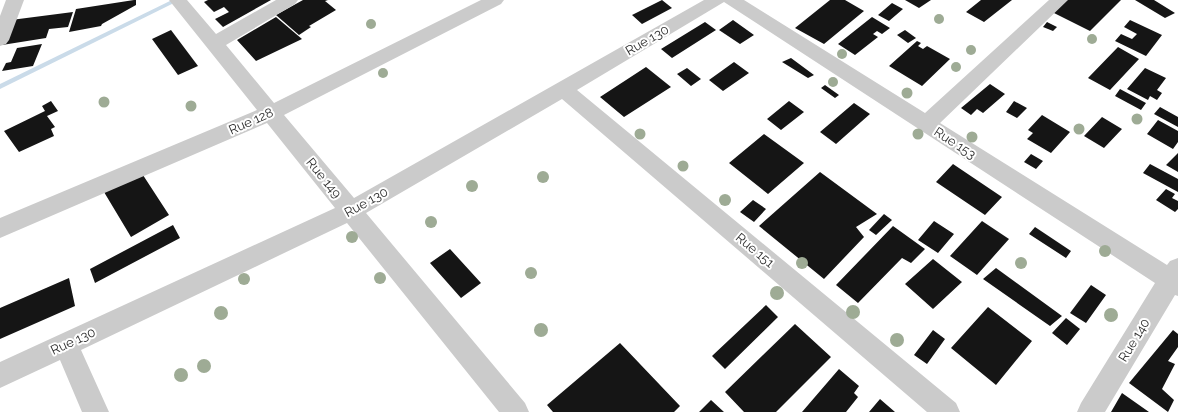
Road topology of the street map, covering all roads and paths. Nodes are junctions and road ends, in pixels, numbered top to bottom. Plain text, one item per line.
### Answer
1 (15, 0) edge
2 (178, 0) edge
3 (289, 0) edge
4 (495, 0) edge
5 (716, 0) edge
6 (732, 0) edge
7 (1059, 0) edge
8 (0, 40) edge
9 (214, 44) junction
10 (563, 89) junction
11 (270, 113) junction
12 (926, 124) junction
13 (351, 211) junction
14 (0, 228) edge
15 (1175, 278) edge
16 (66, 345) junction
17 (0, 375) edge
18 (96, 412) edge
19 (516, 412) edge
20 (947, 412) edge
21 (1090, 412) edge

1 - 8 street
2 - 9 street, Rue 149
3 - 9 street
4 - 11 street, Rue 128
5 - 10 street, Rue 130
6 - 12 street, Rue 153
7 - 12 street
9 - 11 street, Rue 149
10 - 13 street, Rue 130
10 - 20 street, Rue 151
11 - 13 street, Rue 149
11 - 14 street, Rue 128
12 - 15 street, Rue 153
13 - 16 street, Rue 130
13 - 19 street, Rue 149
15 - 21 street, Rue 140
16 - 17 street, Rue 130
16 - 18 street

